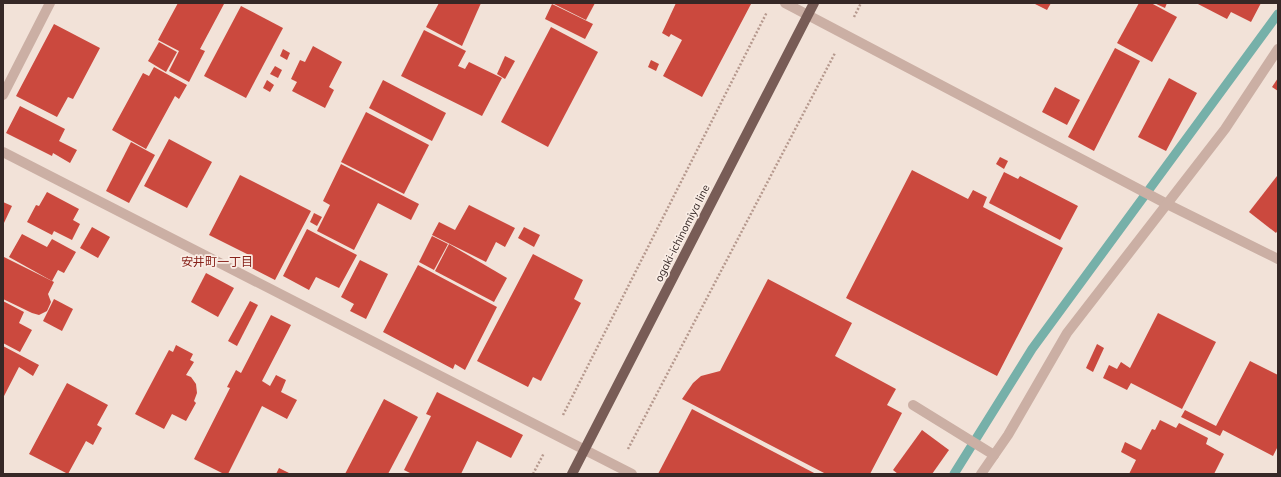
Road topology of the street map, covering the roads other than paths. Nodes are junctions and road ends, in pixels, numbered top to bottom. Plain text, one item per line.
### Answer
1 (50, 3) edge
2 (785, 3) edge
3 (814, 3) edge
4 (808, 15) junction
5 (1278, 49) edge
6 (3, 95) edge
7 (3, 152) edge
8 (1167, 204) junction
9 (1278, 259) edge
10 (913, 404) dead end
11 (585, 449) junction
12 (994, 455) junction
13 (572, 474) edge
14 (632, 474) edge
15 (981, 474) edge

1 - 6 street
2 - 4 street
3 - 4 main road, ogaki-ichinomiya line
4 - 8 street
4 - 11 main road, ogaki-ichinomiya line
5 - 8 street
7 - 11 street
8 - 9 street
8 - 12 street
10 - 12 street
11 - 13 main road, ogaki-ichinomiya line
11 - 14 street
12 - 15 street

